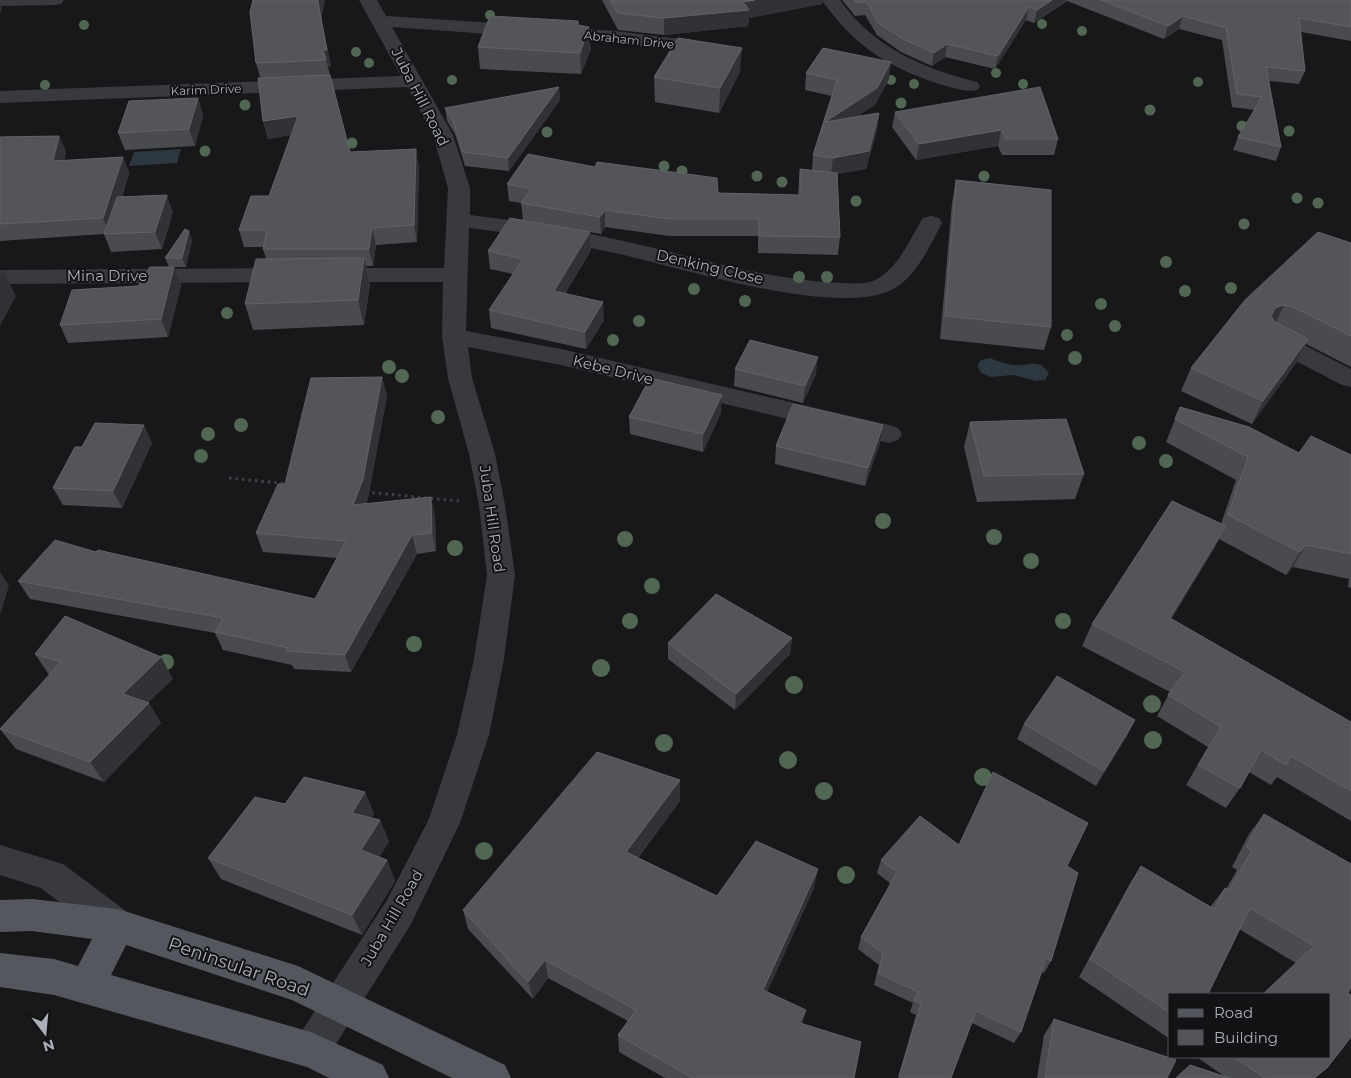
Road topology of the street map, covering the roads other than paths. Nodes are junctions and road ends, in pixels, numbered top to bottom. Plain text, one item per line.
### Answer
1 (55, 0) edge
2 (831, 0) edge
3 (0, 1) edge
4 (374, 10) edge
5 (728, 51) edge
6 (412, 81) junction
7 (970, 86) dead end
8 (0, 97) edge
9 (459, 220) junction
10 (931, 223) dead end
11 (455, 275) junction
12 (0, 277) edge
13 (454, 337) junction
14 (1273, 339) edge
15 (1351, 379) edge
16 (889, 434) dead end
17 (0, 860) edge
18 (0, 916) edge
19 (118, 926) junction
20 (0, 970) edge
21 (87, 985) junction
22 (339, 1006) junction
23 (311, 1050) junction
24 (370, 1078) edge
25 (492, 1078) edge

1 - 3 street
2 - 7 street
4 - 5 street, Abraham Drive
4 - 6 street, Juba Hill Road
6 - 8 street, Karim Drive
6 - 9 street, Juba Hill Road
9 - 10 street, Denking Close
9 - 11 street, Juba Hill Road
11 - 12 street, Mina Drive
11 - 13 street, Juba Hill Road
13 - 16 street, Kebe Drive
13 - 22 street, Juba Hill Road
14 - 15 street
17 - 19 street
18 - 19 main road, Peninsular Road
19 - 21 main road
19 - 22 main road, Peninsular Road
20 - 21 main road
21 - 23 main road
22 - 23 street, Juba Hill Road
22 - 25 main road, Peninsular Road
23 - 24 main road

